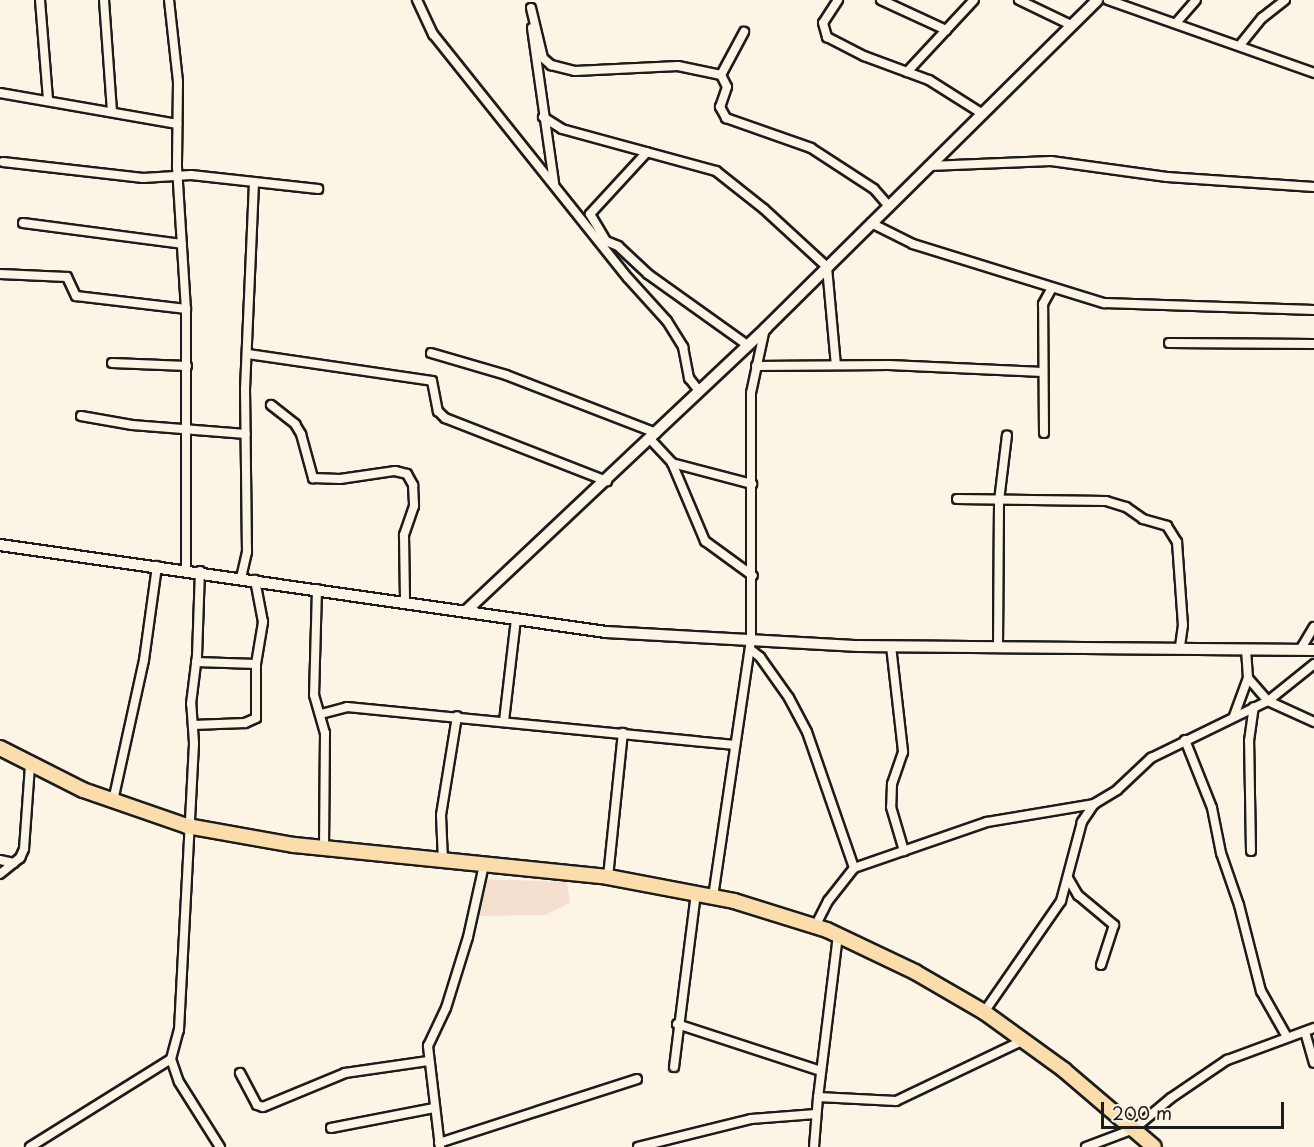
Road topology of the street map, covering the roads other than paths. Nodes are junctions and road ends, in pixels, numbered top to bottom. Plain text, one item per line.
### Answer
1 (40, 0) edge
2 (104, 0) edge
3 (169, 0) edge
4 (417, 0) edge
5 (838, 0) edge
6 (881, 0) edge
7 (974, 0) edge
8 (1019, 0) edge
9 (1096, 0) edge
10 (1108, 0) edge
11 (1197, 0) edge
12 (1284, 0) edge
13 (531, 4) edge
14 (1176, 23) junction
15 (1071, 25) junction
16 (946, 30) junction
17 (744, 32) dead end
18 (1240, 45) junction
19 (907, 72) junction
20 (1314, 73) edge
21 (721, 75) junction
22 (0, 93) edge
23 (48, 100) junction
24 (112, 111) junction
25 (981, 113) junction
26 (543, 117) junction
27 (177, 124) junction
28 (647, 152) junction
29 (3, 162) dead end
30 (929, 166) junction
31 (177, 176) junction
32 (254, 182) junction
33 (554, 185) junction
34 (1314, 187) edge
35 (318, 189) dead end
36 (889, 206) junction
37 (23, 223) dead end
38 (871, 223) junction
39 (595, 236) junction
40 (606, 240) junction
41 (182, 244) junction
42 (827, 267) junction
43 (0, 274) edge
44 (1052, 288) junction
45 (186, 309) junction
46 (1314, 310) edge
47 (766, 328) junction
48 (1169, 343) dead end
49 (1314, 344) edge
50 (747, 345) junction
51 (431, 353) dead end
52 (248, 354) junction
53 (112, 363) dead end
54 (187, 366) junction
55 (756, 366) junction
56 (836, 366) junction
57 (1043, 372) junction
58 (699, 391) junction
59 (272, 405) dead end
60 (81, 416) dead end
61 (186, 427) junction
62 (1044, 433) dead end
63 (246, 434) junction
64 (1007, 435) dead end
65 (653, 436) junction
66 (672, 463) junction
67 (607, 481) junction
68 (752, 484) junction
69 (957, 499) dead end
70 (999, 501) junction
71 (0, 545) edge
72 (157, 566) junction
73 (186, 569) junction
74 (200, 571) junction
75 (753, 576) junction
76 (241, 578) junction
77 (255, 580) junction
78 (317, 589) junction
79 (405, 601) junction
80 (466, 611) junction
81 (516, 619) junction
82 (1314, 627) edge
83 (751, 645) junction
84 (891, 646) junction
85 (1180, 646) junction
86 (998, 648) junction
87 (1246, 650) junction
88 (1300, 650) junction
89 (1314, 650) edge
90 (196, 662) junction
91 (256, 664) junction
92 (1314, 664) edge
93 (1248, 678) junction
94 (1268, 701) junction
95 (1254, 707) junction
96 (321, 714) junction
97 (457, 716) junction
98 (1234, 716) junction
99 (504, 720) junction
100 (1314, 722) edge
101 (193, 725) junction
102 (622, 733) junction
103 (1185, 740) junction
104 (735, 745) junction
105 (0, 748) edge
106 (30, 765) junction
107 (113, 801) junction
108 (1094, 804) junction
109 (187, 826) junction
110 (324, 848) junction
111 (904, 851) junction
112 (1251, 851) dead end
113 (0, 860) edge
114 (443, 861) junction
115 (14, 863) junction
116 (484, 865) junction
117 (854, 868) junction
118 (0, 874) edge
119 (608, 877) junction
120 (1068, 878) junction
121 (696, 893) junction
122 (713, 897) junction
123 (815, 927) junction
124 (838, 935) junction
125 (1101, 965) dead end
126 (984, 1012) junction
127 (677, 1024) junction
128 (1314, 1028) edge
129 (1305, 1032) junction
130 (1287, 1037) junction
131 (1024, 1040) junction
132 (171, 1059) junction
133 (428, 1061) junction
134 (1314, 1064) edge
135 (674, 1067) dead end
136 (821, 1071) junction
137 (240, 1072) dead end
138 (637, 1079) dead end
139 (818, 1097) junction
140 (434, 1108) junction
141 (816, 1114) junction
142 (331, 1128) dead end
143 (1134, 1129) junction
144 (440, 1145) edge
145 (30, 1147) edge
146 (220, 1147) edge
147 (638, 1147) edge
148 (814, 1147) edge
149 (1086, 1147) edge
150 (1154, 1147) edge

1 - 23 street
2 - 24 street
3 - 27 street
4 - 33 street
5 - 19 street
6 - 16 street
7 - 16 street
8 - 15 street
9 - 15 main road
10 - 14 street
11 - 14 street
12 - 18 street
13 - 21 street
13 - 26 street
14 - 18 street
15 - 25 main road
16 - 19 street
17 - 21 street
18 - 20 street
19 - 25 street
21 - 36 street
22 - 23 street
23 - 24 street
24 - 27 street
25 - 30 main road
26 - 28 street
26 - 33 street
27 - 31 street
28 - 40 street
28 - 42 street
29 - 31 street
30 - 34 street
30 - 36 main road
31 - 32 street
31 - 41 street
32 - 35 street
32 - 52 street
33 - 39 street
36 - 38 main road
37 - 41 street
38 - 42 main road
38 - 44 street
39 - 40 street
39 - 58 street
40 - 50 street
41 - 45 street
42 - 47 main road
42 - 56 street
43 - 45 street
44 - 46 street
44 - 57 street
45 - 54 street
47 - 50 main road
47 - 55 street
48 - 49 street
50 - 58 main road
51 - 65 street
52 - 63 street
52 - 67 street
53 - 54 street
54 - 61 street
55 - 56 street
55 - 68 street
56 - 57 street
57 - 62 street
58 - 65 main road
59 - 79 street
60 - 61 street
61 - 63 street
61 - 73 street
63 - 76 street
64 - 70 street
65 - 66 street
65 - 67 main road
66 - 68 street
66 - 75 street
67 - 80 main road
68 - 75 street
69 - 70 street
70 - 85 street
70 - 86 street
71 - 72 main road
72 - 73 main road
72 - 107 street
73 - 74 main road
74 - 76 main road
74 - 90 street
75 - 83 street
76 - 77 main road
77 - 78 main road
77 - 91 street
78 - 79 main road
78 - 96 street
79 - 80 main road
80 - 81 main road
81 - 83 main road
81 - 99 street
82 - 88 street
83 - 84 main road
83 - 104 street
83 - 117 street
84 - 86 main road
84 - 111 street
85 - 86 main road
85 - 87 main road
87 - 88 main road
87 - 93 street
88 - 89 main road
90 - 91 street
90 - 101 street
91 - 101 street
92 - 94 street
93 - 94 street
93 - 98 street
94 - 95 street
94 - 100 street
95 - 98 street
95 - 112 street
96 - 97 street
96 - 110 street
97 - 99 street
97 - 114 street
98 - 103 street
99 - 102 street
101 - 109 street
102 - 104 street
102 - 119 street
103 - 108 street
103 - 130 street
104 - 122 street
105 - 106 highway
106 - 107 highway
106 - 115 street
107 - 109 highway
108 - 111 street
108 - 120 street
109 - 110 highway
109 - 132 street
110 - 114 highway
111 - 117 street
113 - 115 street
114 - 116 highway
115 - 118 street
116 - 119 highway
116 - 133 street
117 - 123 street
119 - 121 highway
120 - 125 street
120 - 126 street
121 - 122 highway
121 - 127 street
122 - 123 highway
123 - 124 highway
124 - 126 highway
124 - 136 street
126 - 131 highway
127 - 135 street
127 - 136 street
128 - 129 street
129 - 130 street
129 - 134 street
130 - 143 street
131 - 139 street
131 - 143 highway
132 - 145 street
132 - 146 street
133 - 137 street
133 - 140 street
136 - 139 street
138 - 144 street
139 - 141 street
140 - 142 street
140 - 144 street
141 - 147 street
141 - 148 street
143 - 149 street
143 - 150 highway

